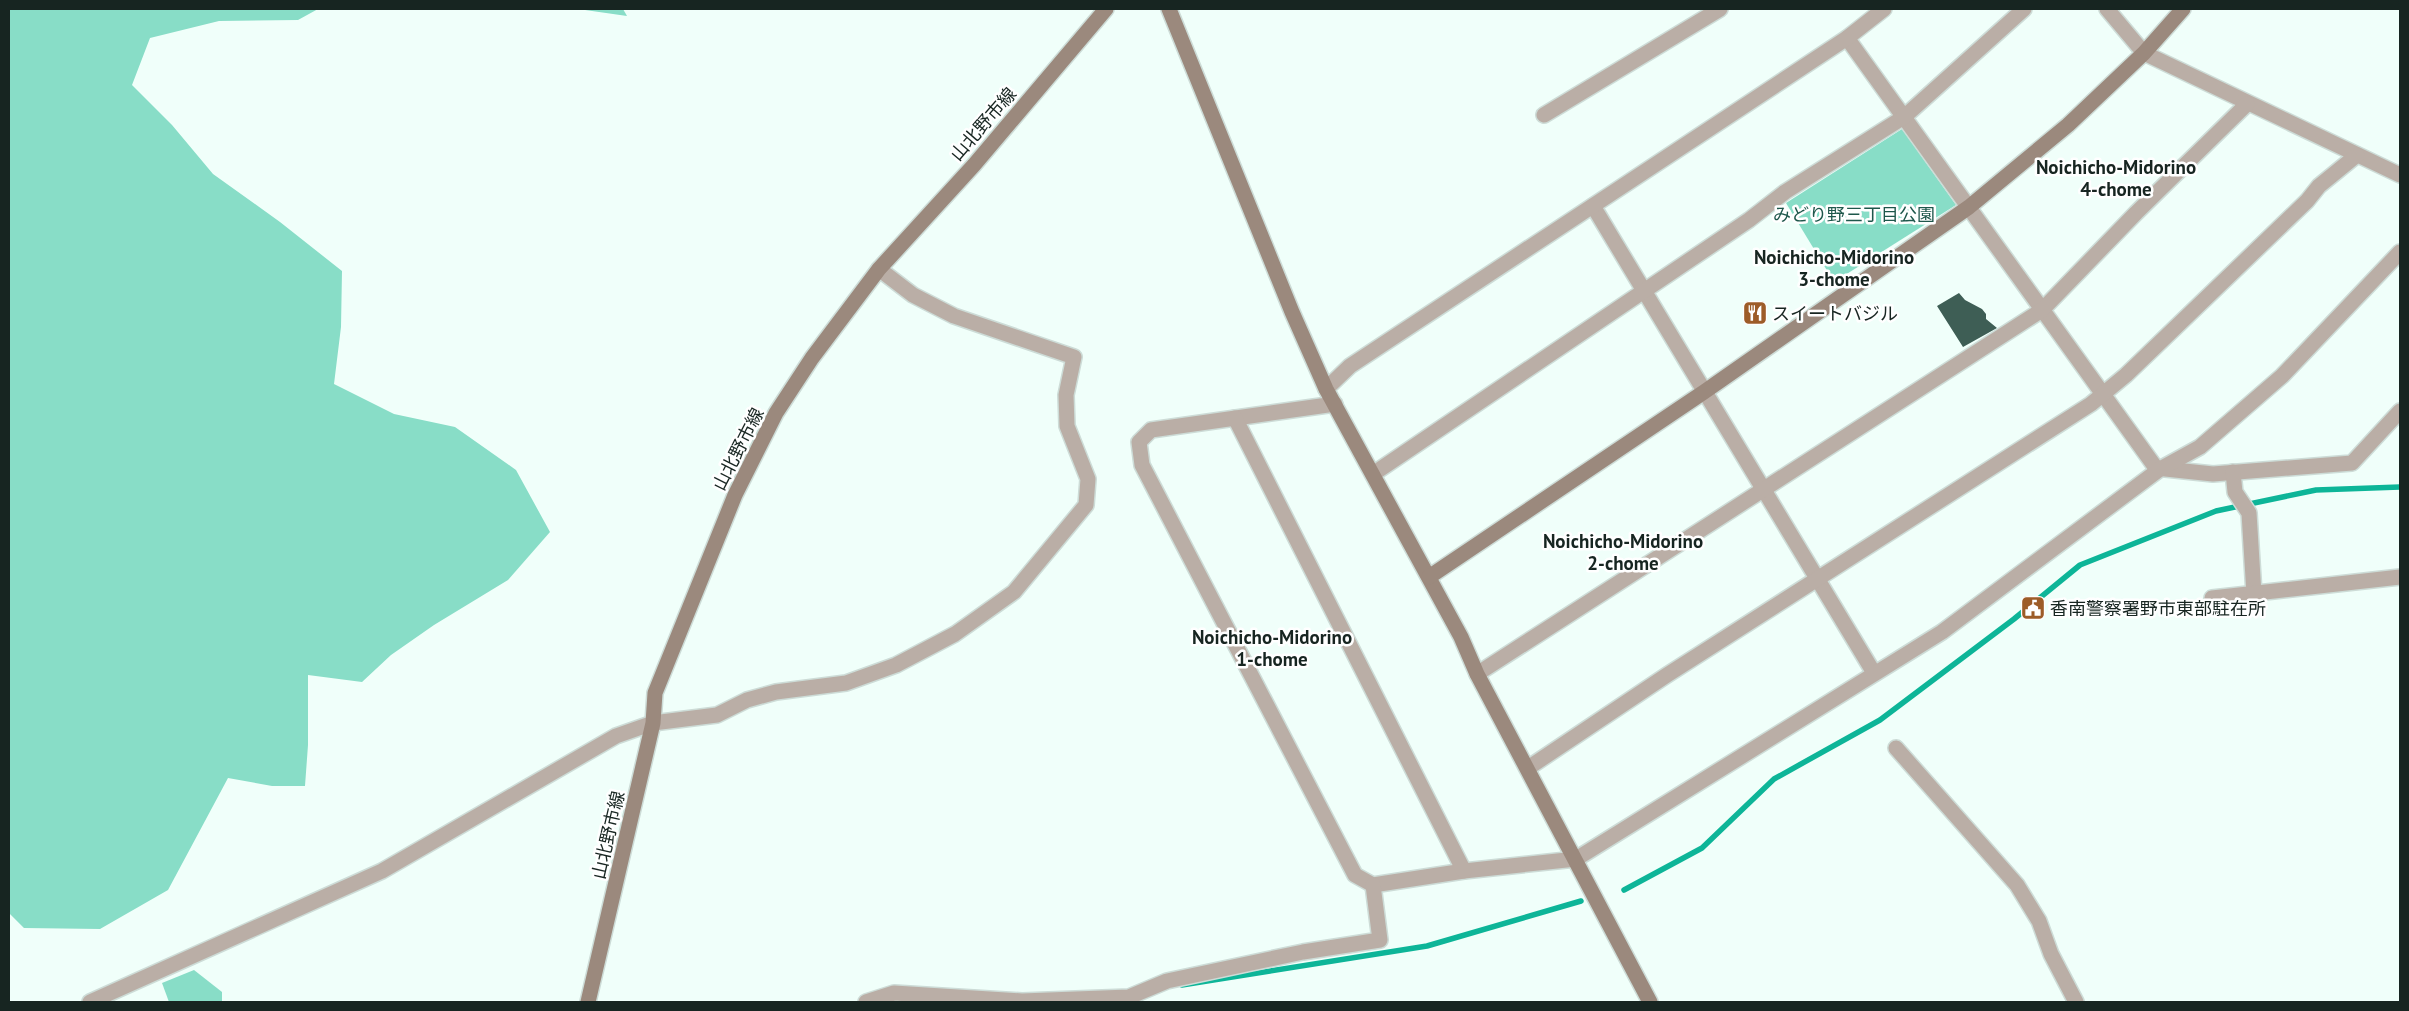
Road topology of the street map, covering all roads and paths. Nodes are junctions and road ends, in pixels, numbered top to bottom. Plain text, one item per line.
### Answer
1 (1106, 9) edge
2 (1169, 9) edge
3 (1720, 9) edge
4 (1884, 9) edge
5 (2024, 9) edge
6 (2107, 9) edge
7 (2183, 9) edge
8 (1847, 38) junction
9 (2144, 53) junction
10 (2247, 104) junction
11 (1544, 115) dead end
12 (1904, 116) junction
13 (2357, 155) junction
14 (2400, 175) edge
15 (1593, 206) junction
16 (1969, 207) junction
17 (2400, 252) edge
18 (879, 269) junction
19 (1643, 292) junction
20 (2042, 310) junction
21 (1326, 389) junction
22 (1704, 392) junction
23 (2102, 393) junction
24 (1335, 404) junction
25 (2400, 411) edge
26 (1235, 418) junction
27 (2160, 469) junction
28 (2233, 472) junction
29 (1373, 474) junction
30 (1764, 491) junction
31 (1429, 577) junction
32 (2400, 577) edge
33 (1818, 580) junction
34 (2254, 594) junction
35 (2212, 598) dead end
36 (1477, 674) junction
37 (1874, 674) junction
38 (653, 723) junction
39 (1896, 748) dead end
40 (1528, 768) junction
41 (1576, 859) junction
42 (1464, 871) junction
43 (1373, 885) junction
44 (90, 1002) edge
45 (588, 1002) edge
46 (866, 1002) edge
47 (1650, 1002) edge
48 (2076, 1002) edge

1 - 18 street, 山北野市線
2 - 21 street
3 - 11 street
4 - 8 street
5 - 12 street
6 - 9 street
7 - 9 street
8 - 12 street
8 - 15 street
9 - 10 street
9 - 16 street
10 - 13 street
10 - 20 street
12 - 16 street
12 - 19 street
13 - 14 street
13 - 23 street
15 - 19 street
15 - 21 street
16 - 20 street
16 - 22 street
17 - 27 street
18 - 38 street, 山北野市線
18 - 38 street
19 - 22 street
19 - 29 street
20 - 23 street
20 - 30 street
21 - 24 street
22 - 30 street
22 - 31 street
23 - 27 street
23 - 33 street
24 - 26 street
24 - 29 street
25 - 28 street
26 - 42 street
26 - 43 street
27 - 28 street
27 - 37 street
28 - 34 street
29 - 31 street
30 - 33 street
30 - 36 street
31 - 36 street
32 - 34 street
33 - 37 street
33 - 40 street
34 - 35 street
36 - 40 street
37 - 41 street
38 - 44 street
38 - 45 street, 山北野市線
39 - 48 street
40 - 41 street
41 - 42 street
41 - 47 street
42 - 43 street
43 - 46 street

